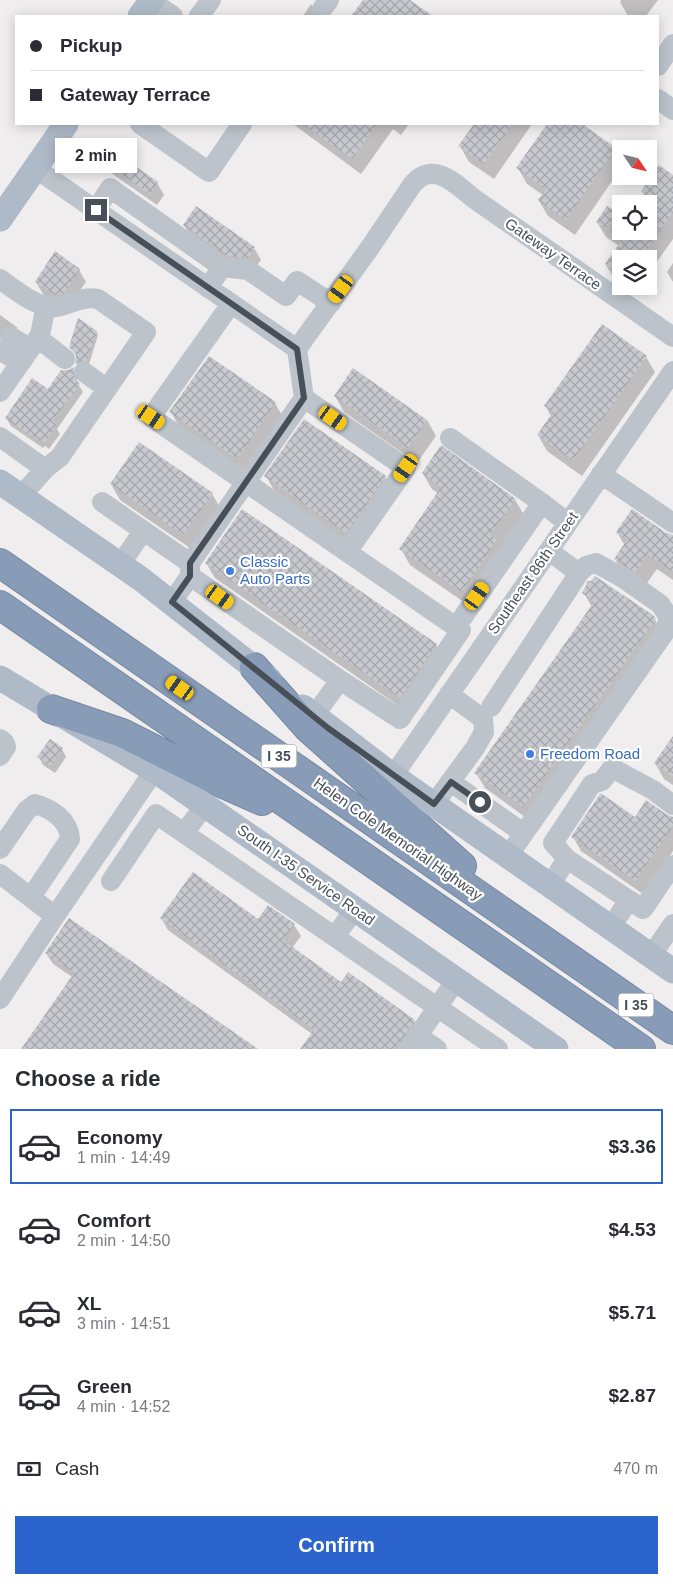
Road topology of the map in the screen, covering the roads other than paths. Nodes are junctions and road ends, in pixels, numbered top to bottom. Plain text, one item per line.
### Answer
1 (211, 0) edge
2 (148, 6) edge
3 (170, 15) edge
4 (200, 15) edge
5 (673, 44) edge
6 (659, 65) edge
7 (659, 100) edge
8 (673, 110) edge
9 (65, 125) edge
10 (141, 125) edge
11 (241, 125) edge
12 (35, 168) junction
13 (96, 210) junction
14 (0, 219) edge
15 (169, 230) junction
16 (154, 251) junction
17 (222, 267) junction
18 (3, 288) edge
19 (208, 288) junction
20 (331, 303) junction
21 (231, 304) junction
22 (46, 305) junction
23 (673, 337) edge
24 (5, 343) edge
25 (297, 349) junction
26 (29, 350) junction
27 (65, 359) dead end
28 (673, 371) edge
29 (84, 372) dead end
30 (3, 382) edge
31 (107, 389) junction
32 (304, 398) junction
33 (0, 437) edge
34 (450, 438) dead end
35 (46, 469) junction
36 (601, 474) junction
37 (0, 482) edge
38 (246, 483) junction
39 (21, 496) junction
40 (102, 502) dead end
41 (542, 503) junction
42 (568, 523) junction
43 (673, 523) edge
44 (144, 531) junction
45 (549, 551) junction
46 (347, 552) junction
47 (0, 563) edge
48 (120, 565) junction
49 (190, 570) junction
50 (579, 573) junction
51 (172, 602) junction
52 (0, 605) edge
53 (456, 627) junction
54 (254, 668) junction
55 (0, 678) edge
56 (340, 680) junction
57 (449, 694) junction
58 (491, 707) dead end
59 (51, 709) junction
60 (314, 716) junction
61 (0, 739) edge
62 (0, 756) edge
63 (154, 771) junction
64 (393, 776) junction
65 (451, 782) junction
66 (135, 799) junction
67 (434, 804) junction
68 (204, 805) junction
69 (673, 805) edge
70 (156, 814) junction
71 (319, 826) junction
72 (184, 833) junction
73 (523, 833) junction
74 (0, 848) edge
75 (508, 856) junction
76 (567, 859) junction
77 (673, 865) edge
78 (0, 874) edge
79 (111, 881) dead end
80 (550, 885) junction
81 (31, 897) junction
82 (629, 900) junction
83 (354, 909) junction
84 (55, 916) junction
85 (673, 924) edge
86 (611, 927) junction
87 (335, 936) junction
88 (557, 950) junction
89 (651, 956) junction
90 (673, 971) edge
91 (456, 980) junction
92 (0, 999) edge
93 (438, 1006) junction
94 (673, 1030) edge
95 (413, 1043) edge
96 (437, 1049) edge
97 (498, 1049) edge
98 (556, 1049) edge
99 (642, 1049) edge

1 - 4 street
2 - 3 street
5 - 6 street
7 - 8 street
9 - 12 main road
10 - 11 street
12 - 13 street
12 - 14 main road
13 - 15 street
13 - 16 street
15 - 16 street
15 - 17 street
16 - 19 street
17 - 19 street
17 - 20 street
18 - 22 street
19 - 21 street
20 - 23 street, Gateway Terrace
20 - 25 street
21 - 25 street
21 - 38 street
22 - 26 street
22 - 31 street
24 - 26 street
25 - 32 street
26 - 27 street
26 - 30 street
28 - 36 street, Southeast 86th Street
29 - 31 street
31 - 35 street
32 - 38 street
32 - 46 street
33 - 35 street
34 - 41 street
35 - 39 street
36 - 42 street, Southeast 86th Street
36 - 43 street
37 - 39 main road
38 - 46 street
38 - 49 street
39 - 48 main road
40 - 44 street
41 - 42 street
41 - 53 street
42 - 45 street, Southeast 86th Street
44 - 48 street
44 - 49 street
45 - 50 street
45 - 57 street, Southeast 86th Street
46 - 53 street
47 - 88 highway, Helen Cole Memorial Highway / I 35
48 - 51 main road
49 - 51 street
49 - 56 street
50 - 58 street
50 - 73 street
51 - 54 main road
52 - 71 highway, I 35
53 - 56 street
54 - 60 main road
54 - 88 highway
55 - 59 main road, South I-35 Service Road
56 - 60 street
57 - 64 street, Southeast 86th Street
57 - 65 street
59 - 63 main road, South I-35 Service Road
59 - 71 highway
60 - 64 main road
61 - 62 street
63 - 66 street
63 - 68 main road, South I-35 Service Road
64 - 67 main road
65 - 67 street
65 - 73 street
66 - 70 street
66 - 84 street
67 - 75 main road
68 - 72 street
68 - 83 main road, South I-35 Service Road
69 - 76 street
70 - 72 street
70 - 79 street
71 - 99 highway, I 35
72 - 87 street
73 - 75 street
74 - 81 street
75 - 80 main road
76 - 80 street
76 - 82 street
77 - 82 street
78 - 81 street
80 - 86 main road
81 - 84 street
82 - 86 street
83 - 87 street
83 - 91 main road, South I-35 Service Road
84 - 92 street
85 - 89 street
86 - 89 main road
87 - 93 street
88 - 94 highway, Helen Cole Memorial Highway / I 35
89 - 90 main road
91 - 93 street
91 - 98 main road, South I-35 Service Road
93 - 95 street
93 - 97 street
95 - 96 street

